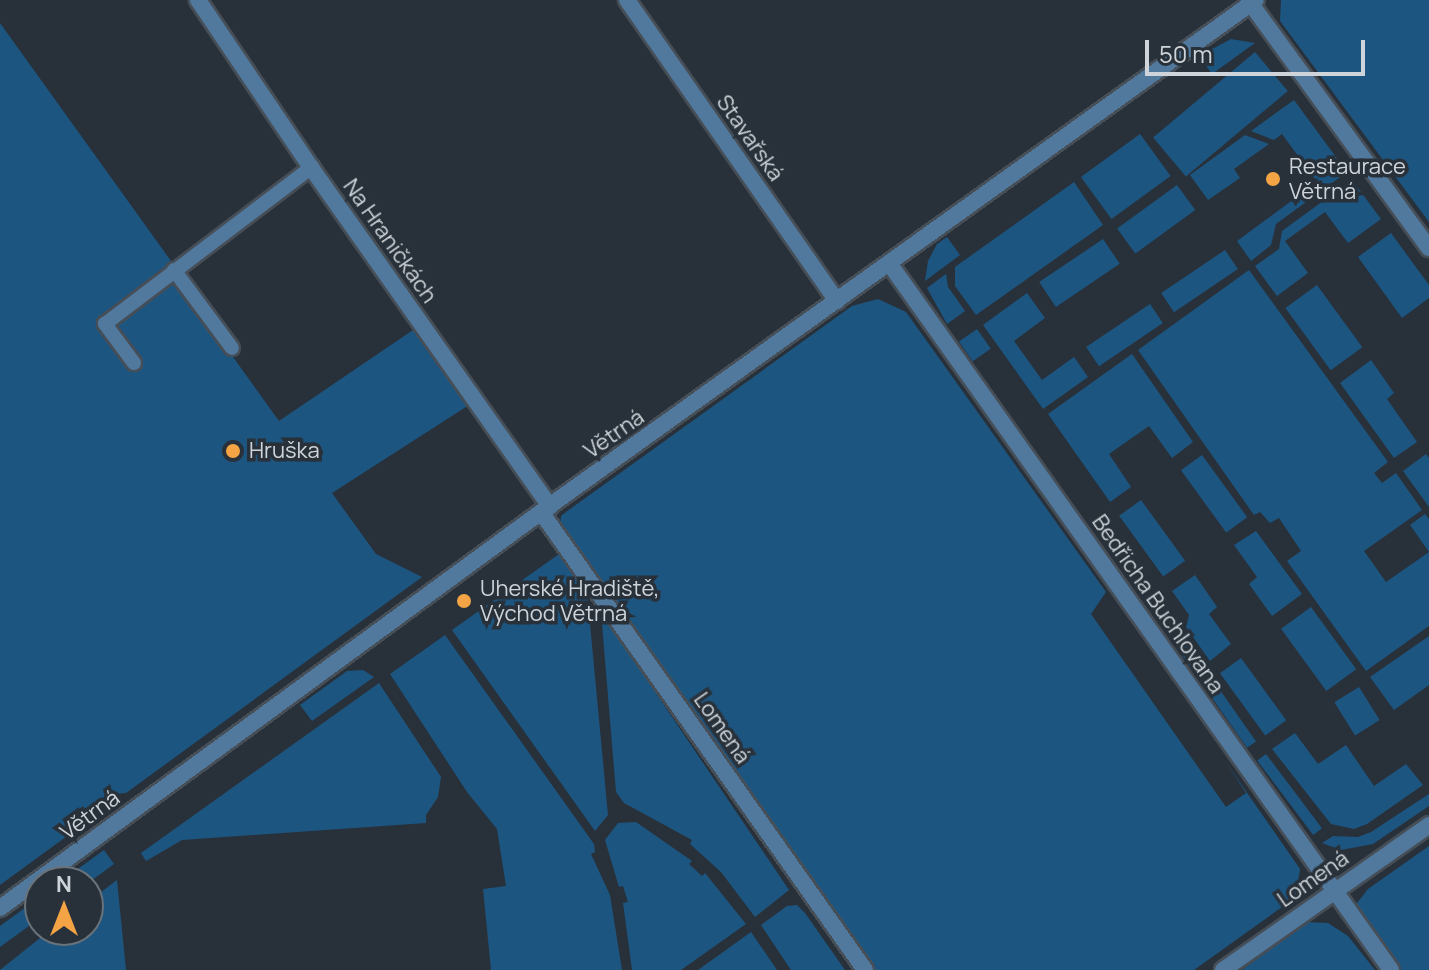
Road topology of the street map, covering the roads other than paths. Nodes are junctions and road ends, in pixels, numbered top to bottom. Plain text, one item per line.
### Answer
1 (198, 0) edge
2 (627, 0) edge
3 (1254, 2) edge
4 (312, 167) junction
5 (1429, 248) edge
6 (889, 263) junction
7 (174, 270) junction
8 (837, 301) junction
9 (232, 348) dead end
10 (134, 363) dead end
11 (546, 509) junction
12 (1429, 825) edge
13 (1334, 891) junction
14 (0, 908) edge
15 (865, 970) edge
16 (1223, 970) edge
17 (1391, 970) edge

1 - 4 street, Na Hraničkách
2 - 8 street, Stavařská
3 - 5 street
3 - 6 street, Větrná
4 - 7 lane
4 - 11 street, Na Hraničkách
6 - 8 street, Větrná
6 - 13 street, Bedřicha Buchlovana
7 - 9 lane
7 - 10 lane
8 - 11 street, Větrná
11 - 14 street, Větrná
11 - 15 street, Lomená
12 - 13 street, Lomená
13 - 16 street, Lomená
13 - 17 street, Bedřicha Buchlovana

